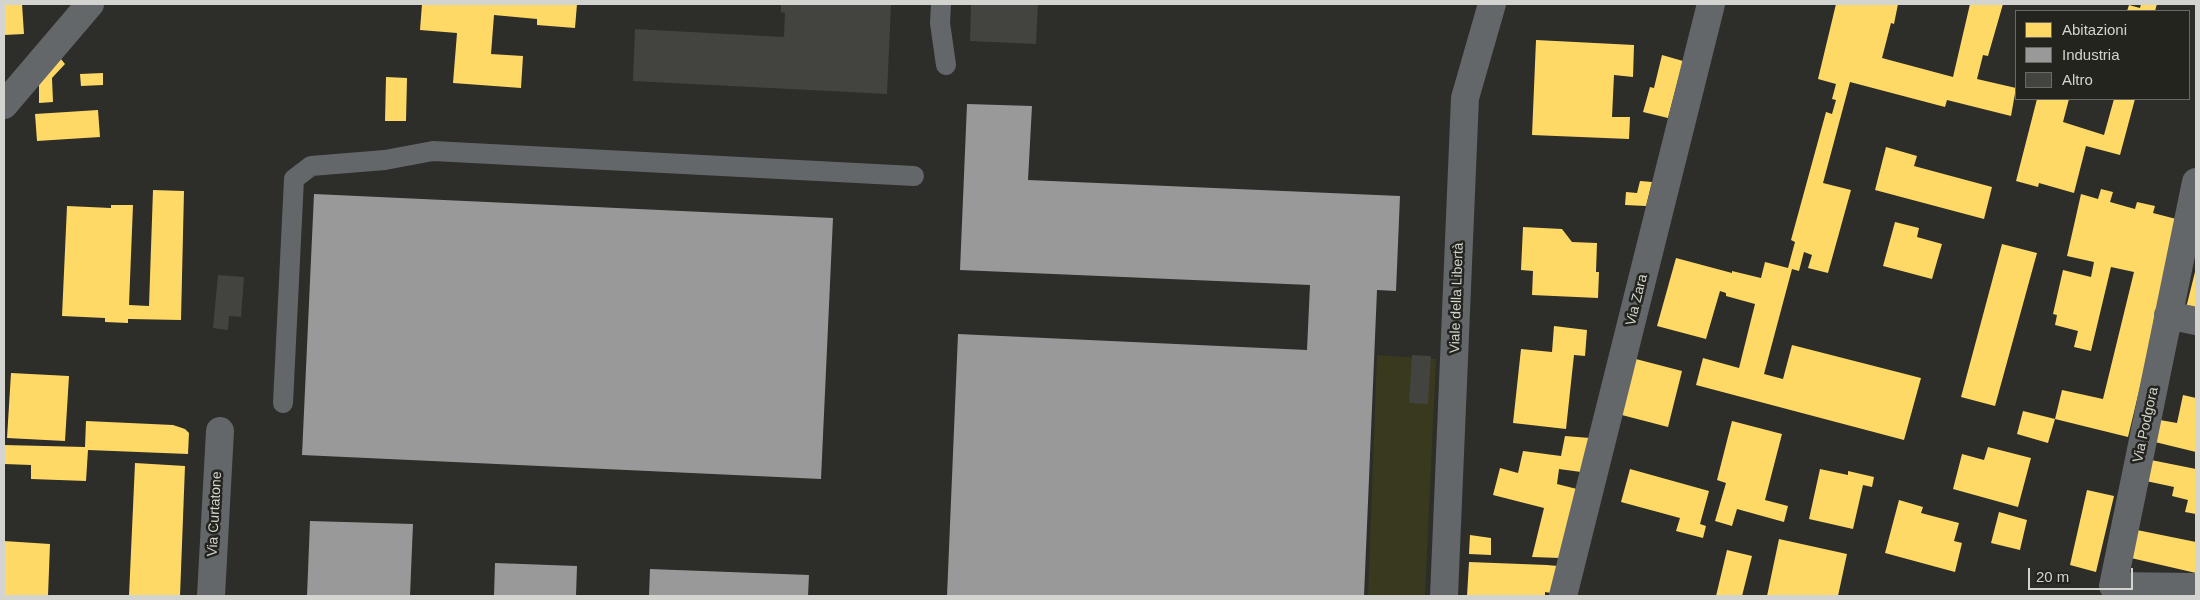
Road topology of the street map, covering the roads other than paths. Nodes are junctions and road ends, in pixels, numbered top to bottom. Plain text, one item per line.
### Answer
1 (90, 4) edge
2 (941, 4) edge
3 (1492, 4) edge
4 (1711, 4) edge
5 (946, 65) dead end
6 (4, 105) edge
7 (914, 176) dead end
8 (2196, 182) edge
9 (2168, 315) junction
10 (2196, 321) edge
11 (283, 403) dead end
12 (220, 431) dead end
13 (2196, 587) edge
14 (211, 596) edge
15 (1444, 596) edge
16 (1563, 596) edge

1 - 6 street
2 - 5 lane
3 - 15 street, Viale della Libertà
4 - 16 street, Via Zara
7 - 11 lane
8 - 9 street, Via Podgora
9 - 10 street
9 - 13 street, Via Podgora
12 - 14 street, Via Curtatone

